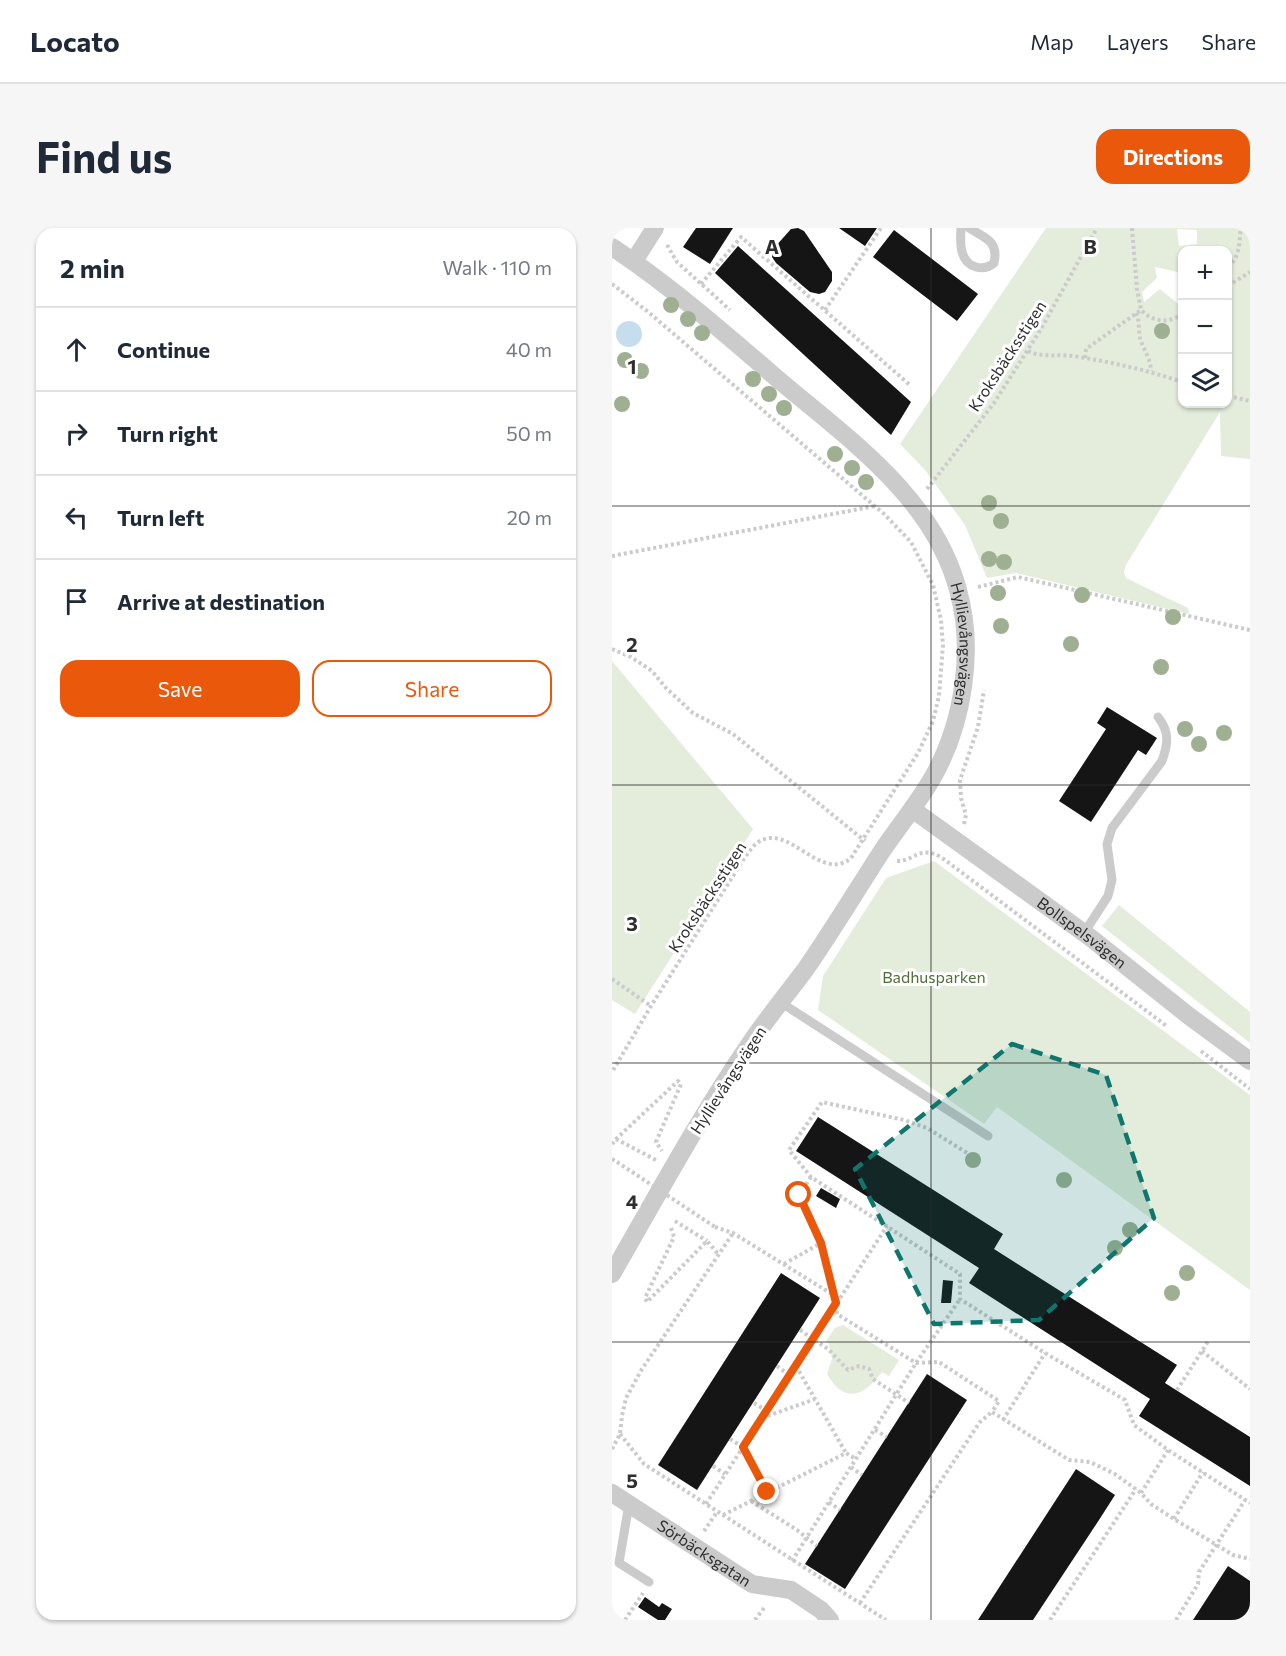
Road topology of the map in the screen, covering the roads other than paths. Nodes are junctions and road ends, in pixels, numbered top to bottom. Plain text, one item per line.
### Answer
1 (655, 228) edge
2 (961, 228) edge
3 (969, 228) edge
4 (612, 247) edge
5 (634, 261) junction
6 (1158, 717) dead end
7 (912, 809) junction
8 (1084, 933) junction
9 (780, 1002) junction
10 (1250, 1061) edge
11 (988, 1136) dead end
12 (612, 1274) edge
13 (612, 1493) edge
14 (629, 1504) junction
15 (650, 1582) dead end
16 (830, 1620) edge

1 - 5 street
2 - 3 lane
4 - 5 street, Hyllievångsvägen
5 - 7 street, Hyllievångsvägen
6 - 8 lane
7 - 8 street, Bollspelsvägen
7 - 9 street, Hyllievångsvägen
8 - 10 street, Bollspelsvägen
9 - 11 lane
9 - 12 street, Hyllievångsvägen
13 - 14 street, Sörbäcksgatan
14 - 15 lane
14 - 16 street, Sörbäcksgatan

